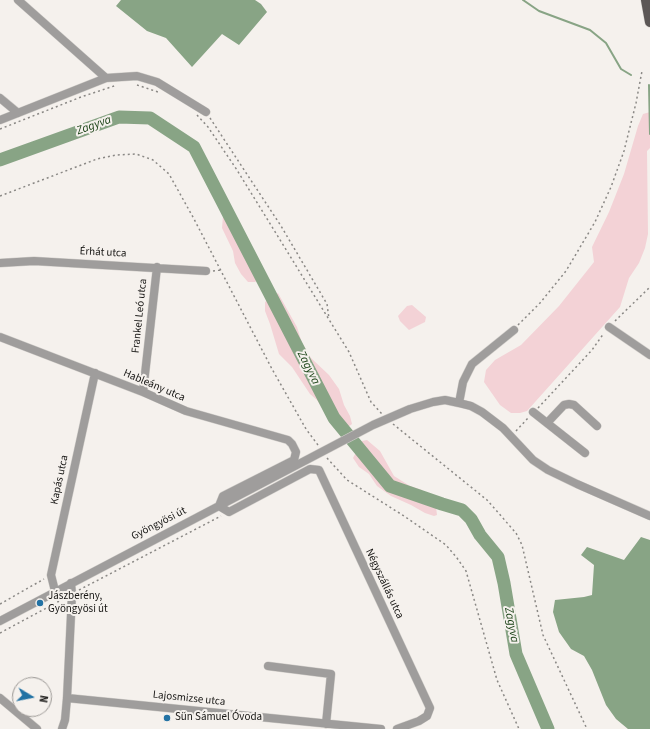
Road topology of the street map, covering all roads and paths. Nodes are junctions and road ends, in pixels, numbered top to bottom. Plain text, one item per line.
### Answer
1 (18, 0) edge
2 (646, 0) edge
3 (650, 22) edge
4 (642, 71) dead end
5 (106, 78) junction
6 (133, 83) dead end
7 (121, 85) dead end
8 (160, 93) dead end
9 (0, 98) edge
10 (193, 112) dead end
11 (206, 112) joint
12 (18, 113) junction
13 (0, 120) edge
14 (0, 129) edge
15 (0, 196) edge
16 (0, 263) edge
17 (157, 267) junction
18 (206, 271) dead end
19 (650, 287) edge
20 (329, 321) junction
21 (609, 327) junction
22 (514, 330) joint
23 (0, 337) edge
24 (650, 355) edge
25 (95, 373) junction
26 (143, 392) junction
27 (459, 403) junction
28 (533, 412) junction
29 (387, 419) junction
30 (547, 423) junction
31 (597, 426) dead end
32 (510, 437) junction
33 (325, 450) junction
34 (585, 453) dead end
35 (219, 506) junction
36 (229, 512) junction
37 (650, 516) edge
38 (51, 575) junction
39 (71, 583) junction
40 (55, 591) junction
41 (72, 594) junction
42 (0, 604) edge
43 (0, 621) edge
44 (0, 633) edge
45 (268, 666) dead end
46 (0, 698) edge
47 (66, 698) junction
48 (326, 724) junction
49 (37, 729) edge
50 (62, 729) edge
51 (381, 729) edge
52 (396, 729) edge
53 (519, 729) edge
54 (587, 729) edge

1 - 5 street
2 - 3 main road
4 - 22 path
5 - 11 street
5 - 12 street
6 - 8 path
7 - 14 path
9 - 12 street
10 - 20 path
11 - 20 path
12 - 13 street
15 - 33 path
16 - 17 street, Érhát utca
17 - 18 street, Érhát utca
17 - 26 street, Frankel Leó utca
19 - 21 path
20 - 29 path
21 - 24 street
21 - 28 path
22 - 27 street
23 - 25 street, Hableány utca
25 - 26 street, Hableány utca
25 - 38 street, Kapás utca
26 - 35 street, Hableány utca
27 - 29 street, Gyöngyösi út
27 - 32 street, Gyöngyösi út
28 - 30 street
28 - 32 path
29 - 33 street, Gyöngyösi út
29 - 54 path
30 - 31 street
30 - 34 street
32 - 37 street, Gyöngyösi út
33 - 35 street, Gyöngyösi út
33 - 53 path
35 - 36 street
35 - 39 street, Gyöngyösi út
36 - 41 path
36 - 52 street, Négyszállás utca
38 - 40 street, Kapás utca
38 - 42 path
39 - 40 street, Gyöngyösi út
39 - 41 street
40 - 43 street, Gyöngyösi út
41 - 44 path
41 - 47 street
45 - 48 street
46 - 49 street
47 - 48 street, Lajosmizse utca
47 - 50 street
48 - 51 street, Lajosmizse utca

